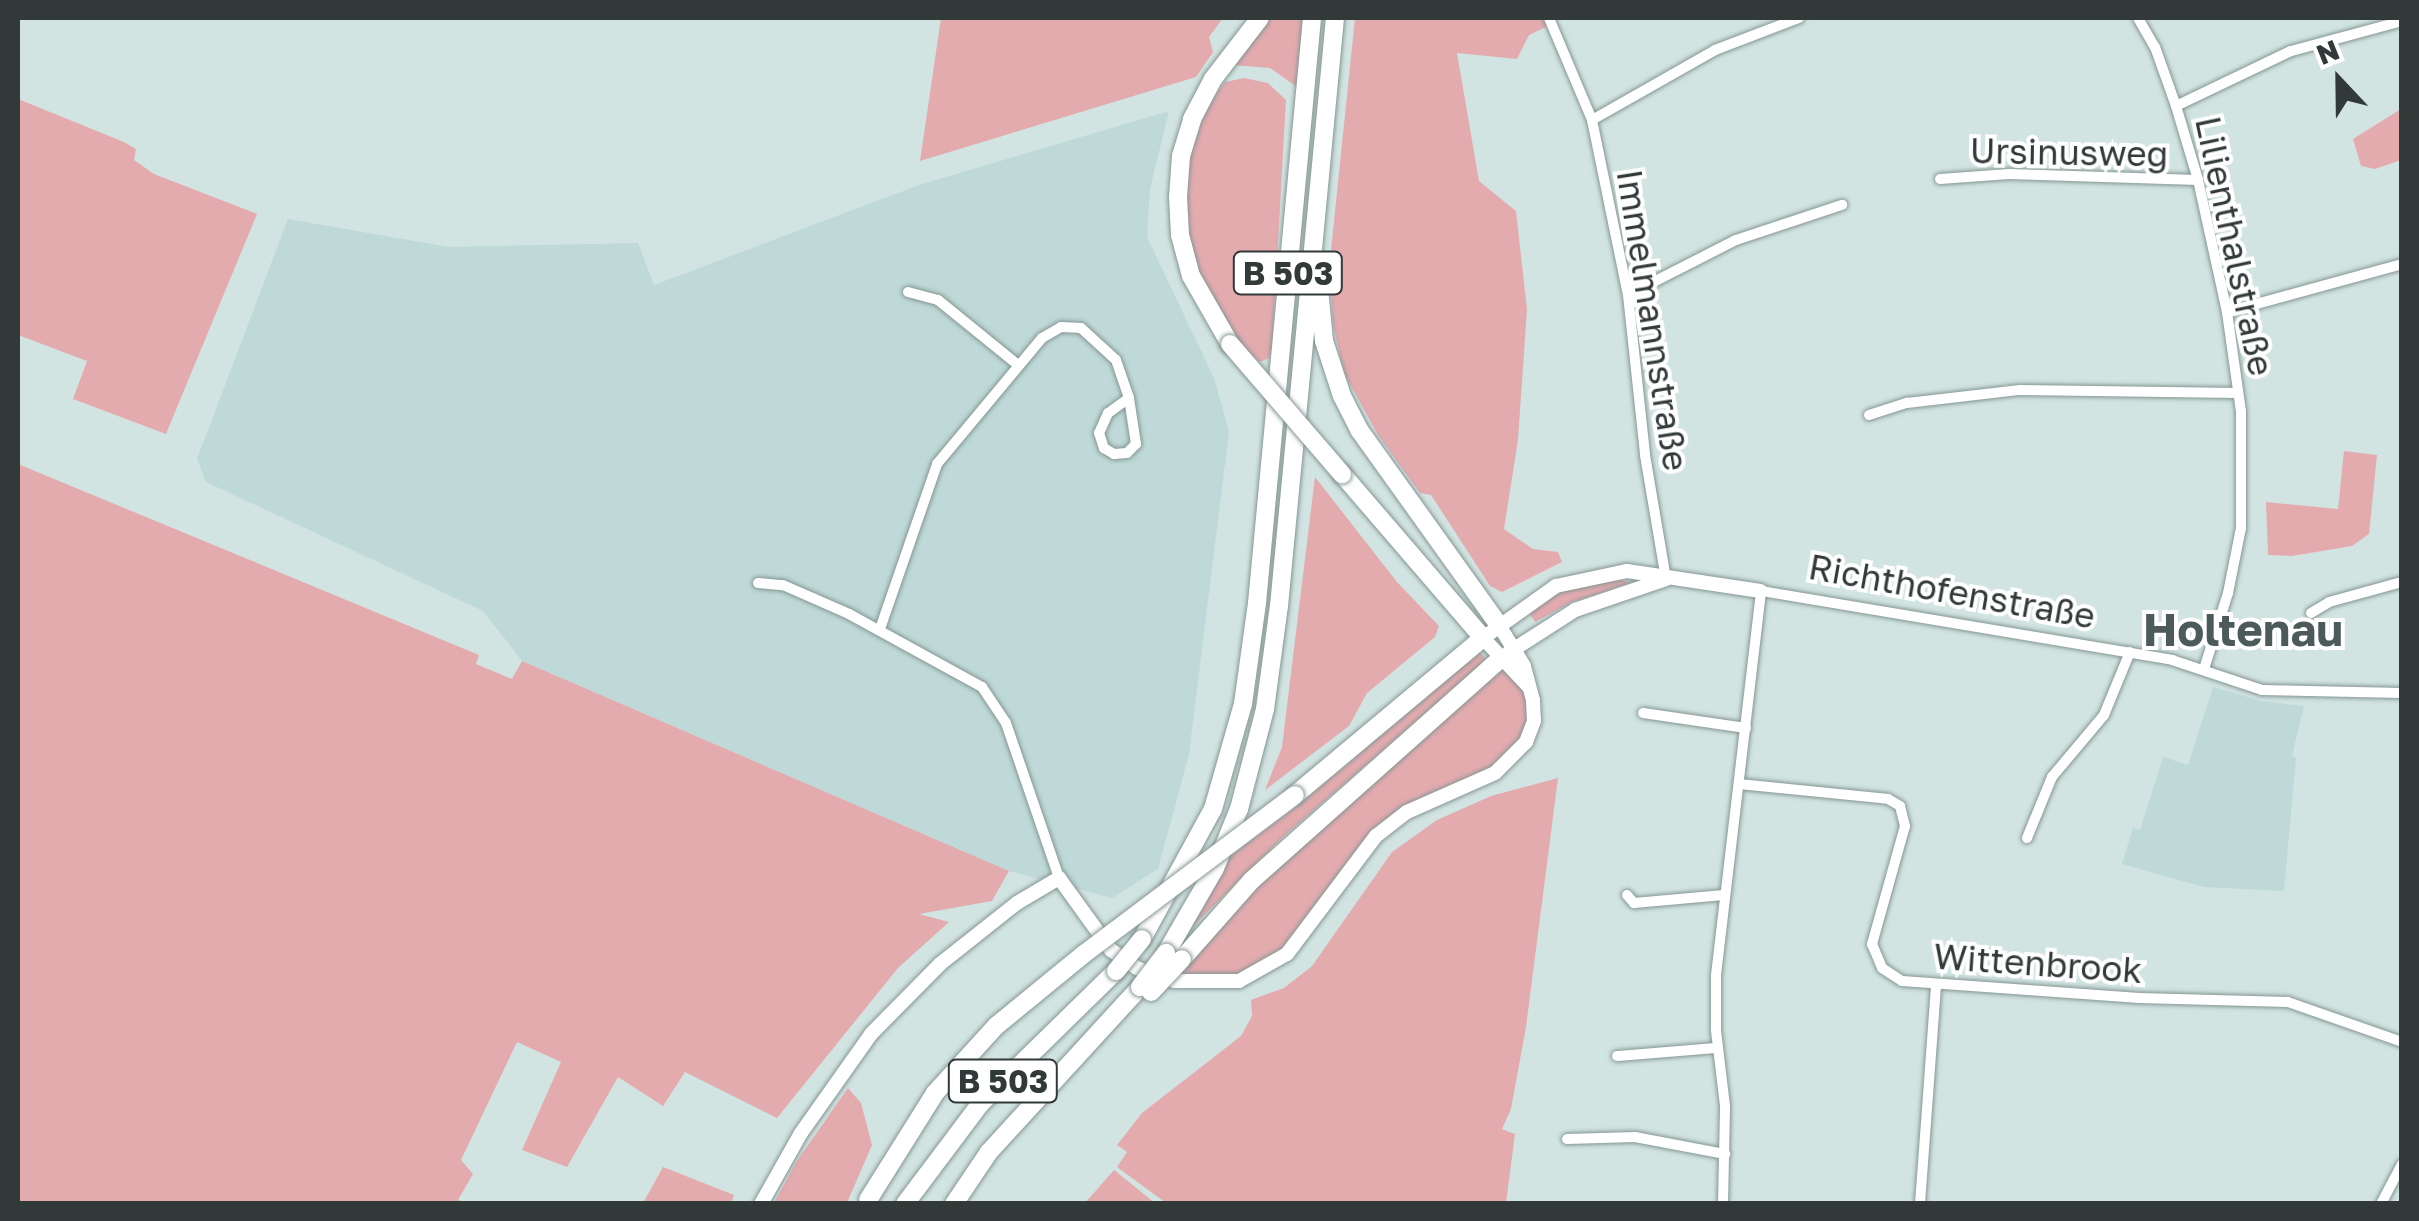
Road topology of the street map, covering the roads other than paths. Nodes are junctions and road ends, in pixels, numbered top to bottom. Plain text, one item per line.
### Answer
1 (1260, 18) edge
2 (1312, 18) edge
3 (1335, 18) edge
4 (1549, 18) edge
5 (1800, 18) edge
6 (2138, 18) edge
7 (2402, 20) edge
8 (2176, 106) junction
9 (1592, 120) junction
10 (1940, 179) dead end
11 (2198, 180) junction
12 (1842, 206) dead end
13 (1316, 218) junction
14 (2402, 264) edge
15 (908, 292) dead end
16 (1628, 295) junction
17 (2228, 312) junction
18 (1018, 366) junction
19 (2238, 392) junction
20 (1129, 398) junction
21 (1869, 415) dead end
22 (1666, 579) junction
23 (2402, 582) edge
24 (758, 583) dead end
25 (1761, 591) junction
26 (2311, 612) dead end
27 (1499, 625) junction
28 (880, 630) junction
29 (1483, 638) junction
30 (2130, 652) junction
31 (1507, 653) junction
32 (2204, 670) junction
33 (2402, 692) edge
34 (1643, 713) dead end
35 (1746, 728) junction
36 (1739, 784) junction
37 (2027, 838) dead end
38 (1059, 878) junction
39 (1724, 894) junction
40 (1627, 895) dead end
41 (1174, 956) junction
42 (1936, 985) junction
43 (2402, 1042) edge
44 (1717, 1048) junction
45 (1617, 1056) dead end
46 (1567, 1139) dead end
47 (1725, 1154) junction
48 (2402, 1164) edge
49 (867, 1202) edge
50 (761, 1204) edge
51 (905, 1204) edge
52 (954, 1204) edge
53 (1723, 1204) edge
54 (1920, 1204) edge
55 (2381, 1204) edge

1 - 29 highway, bridge
2 - 51 highway, B 503, bridge
3 - 13 highway, B 503
4 - 9 street, Immelmannstraße
5 - 9 street
6 - 8 street, Lilienthalstraße
7 - 8 street
8 - 11 street, Lilienthalstraße
9 - 16 street, Immelmannstraße
10 - 11 street, Ursinusweg
11 - 17 street, Lilienthalstraße
12 - 16 street
13 - 27 highway
13 - 41 highway, B 503
14 - 17 street
15 - 18 street
16 - 22 street, Immelmannstraße
17 - 19 street, Lilienthalstraße
18 - 20 street
18 - 28 street
19 - 21 street
19 - 32 street, Lilienthalstraße
20 - 20 street
22 - 25 street, Richthofenstraße
22 - 27 street, Richthofenstraße
22 - 31 street
23 - 26 street
24 - 28 street
25 - 30 street, Richthofenstraße
25 - 35 street
27 - 29 street, Richthofenstraße
27 - 31 street
28 - 38 street
29 - 31 street
29 - 49 highway, bridge
30 - 32 street, Richthofenstraße
30 - 37 street
31 - 38 street
31 - 41 highway
32 - 33 street, Richthofenstraße
34 - 35 street
35 - 36 street
36 - 39 street
36 - 42 street, Wittenbrook
38 - 50 street
39 - 40 street
39 - 44 street
41 - 52 highway, B 503, bridge
42 - 43 street, Wittenbrook
42 - 54 street
44 - 45 street
44 - 47 street
46 - 47 street
47 - 53 street
48 - 55 street

